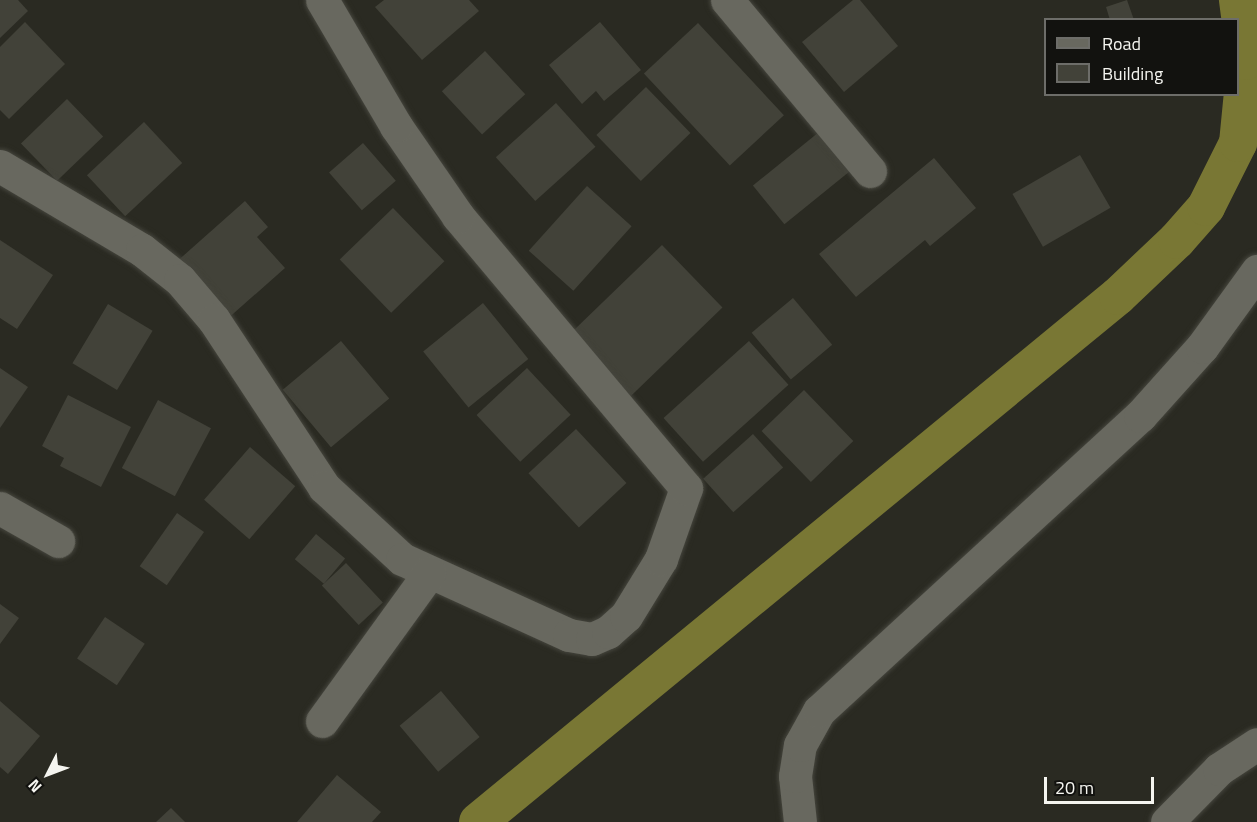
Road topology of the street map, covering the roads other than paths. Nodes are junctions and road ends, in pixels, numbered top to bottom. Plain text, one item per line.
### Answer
1 (322, 0) edge
2 (726, 0) edge
3 (0, 166) edge
4 (870, 171) dead end
5 (1257, 271) edge
6 (0, 508) edge
7 (58, 541) dead end
8 (429, 573) junction
9 (322, 721) dead end
10 (1257, 744) edge
11 (800, 822) edge
12 (1167, 822) edge

1 - 8 street
2 - 4 street
3 - 8 street
5 - 11 street
6 - 7 street
8 - 9 street
10 - 12 street

